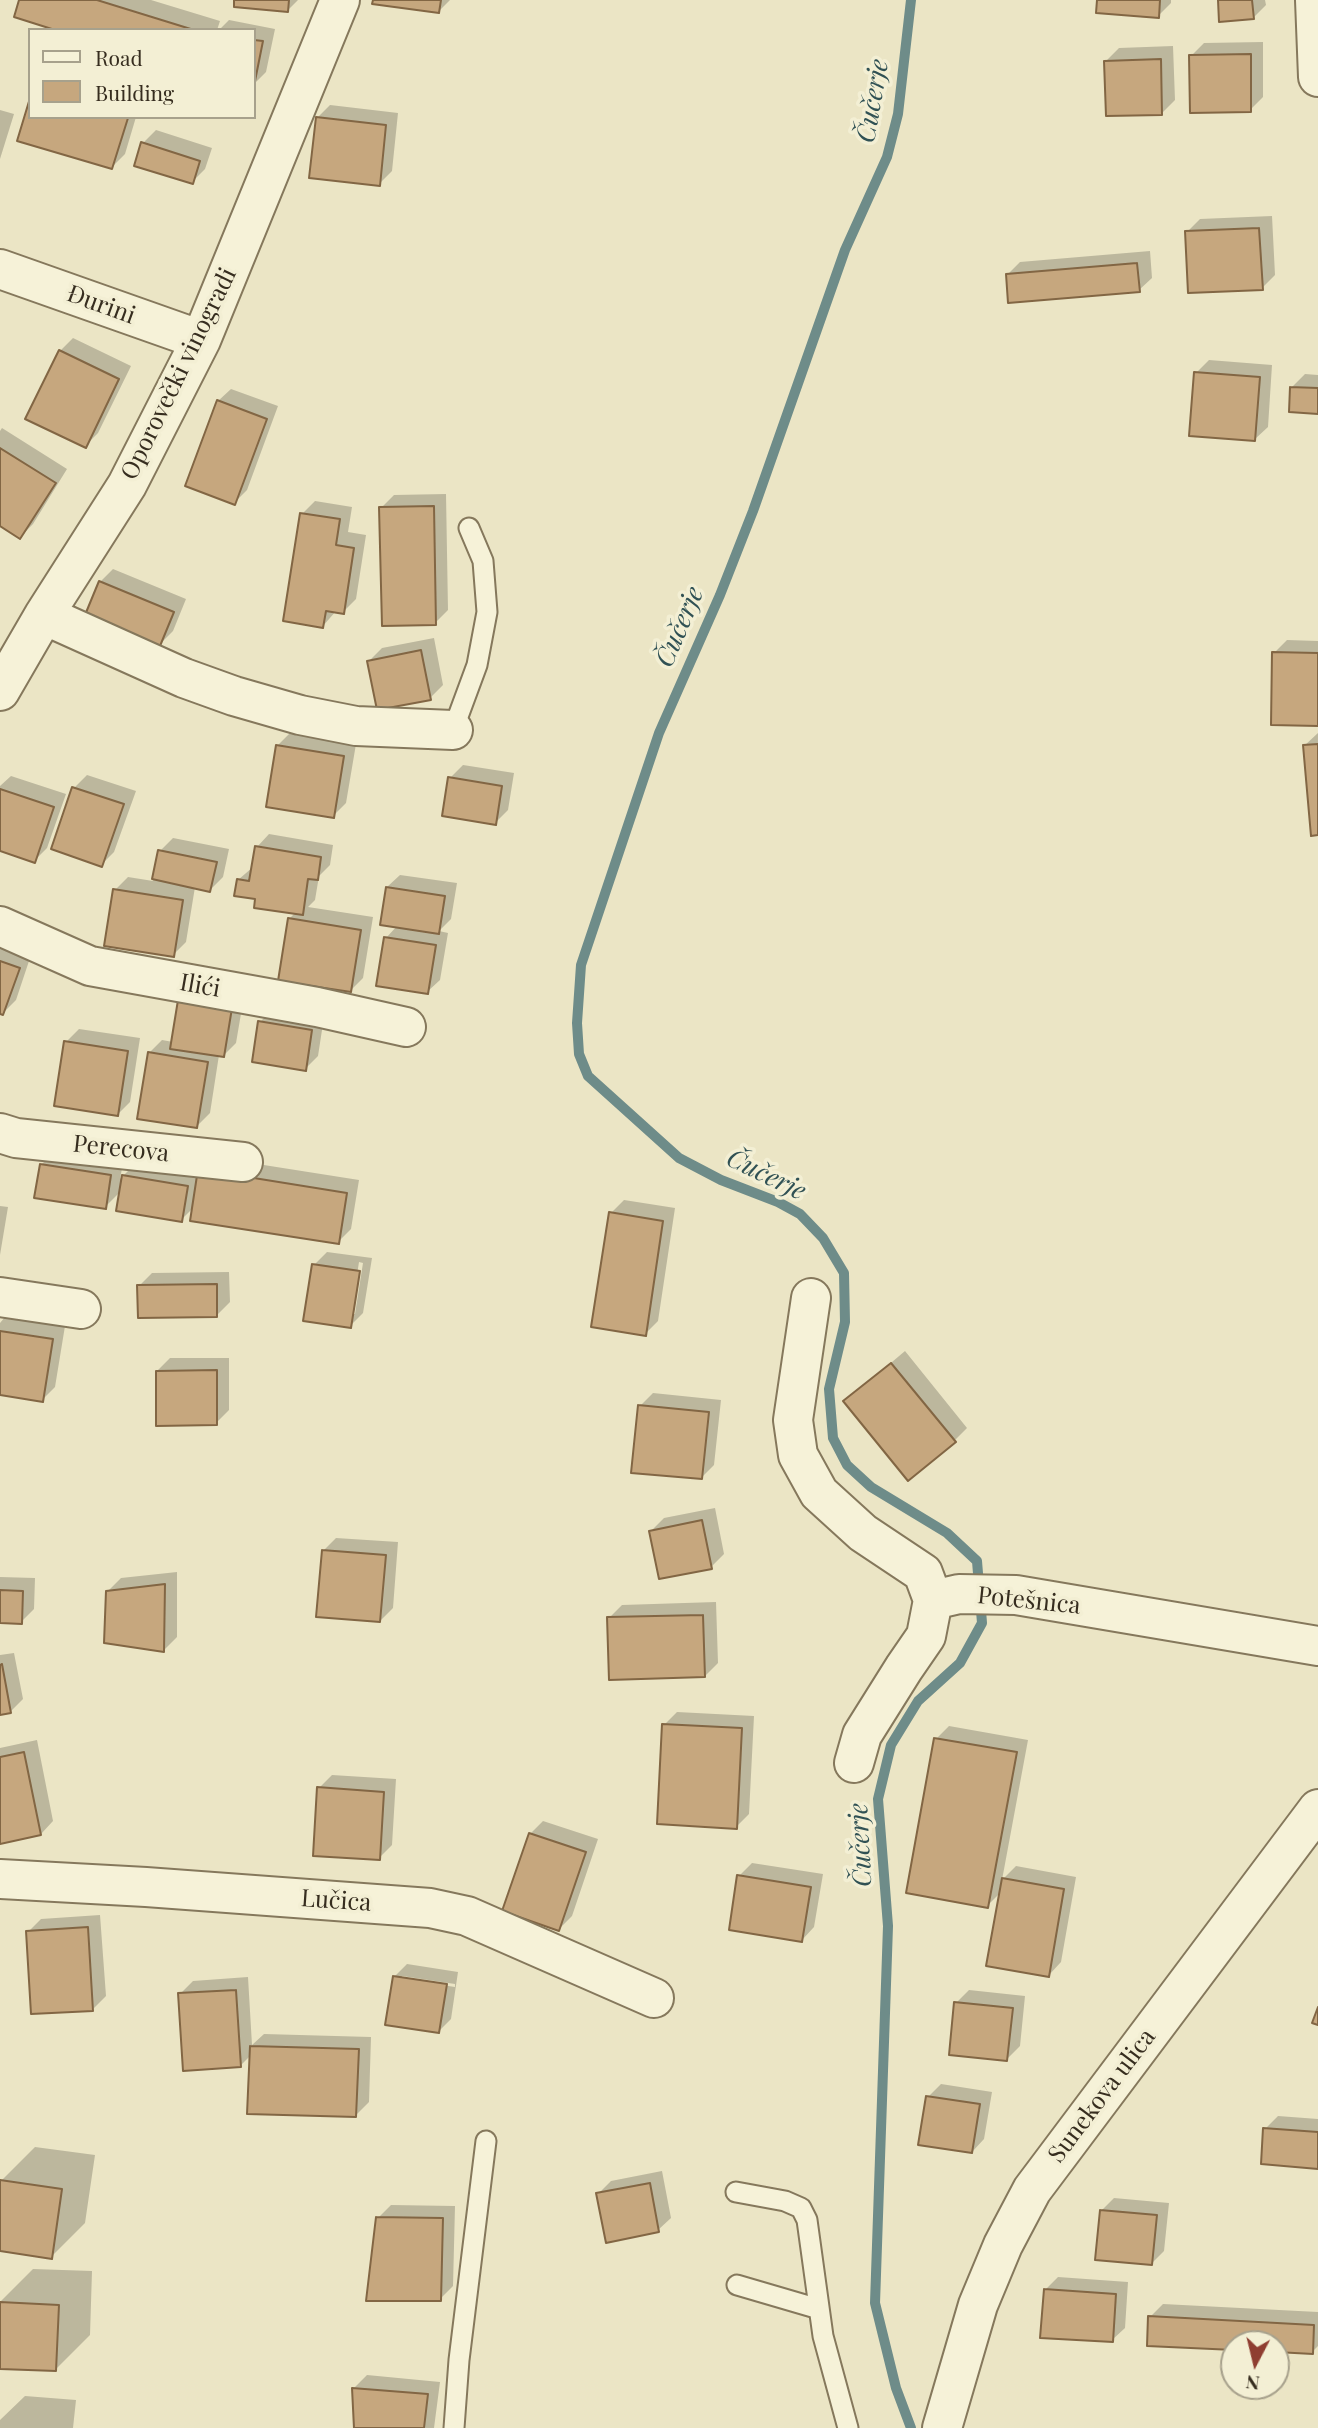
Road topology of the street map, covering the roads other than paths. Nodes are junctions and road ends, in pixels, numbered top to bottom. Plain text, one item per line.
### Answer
1 (340, 0) edge
2 (1315, 0) edge
3 (1318, 78) edge
4 (0, 269) edge
5 (201, 340) junction
6 (469, 528) dead end
7 (44, 615) junction
8 (0, 691) edge
9 (453, 730) joint
10 (0, 926) edge
11 (406, 1027) dead end
12 (0, 1133) edge
13 (243, 1162) dead end
14 (0, 1297) edge
15 (811, 1298) dead end
16 (81, 1309) dead end
17 (946, 1597) junction
18 (1318, 1646) edge
19 (854, 1763) dead end
20 (1318, 1809) edge
21 (0, 1879) edge
22 (654, 1998) dead end
23 (486, 2141) dead end
24 (736, 2192) dead end
25 (737, 2285) dead end
26 (819, 2309) junction
27 (950, 2424) edge
28 (454, 2428) edge
29 (848, 2428) edge

1 - 5 street, Oporovečki vinogradi
2 - 3 street
4 - 5 street, Đurini
5 - 7 street, Oporovečki vinogradi
6 - 9 lane
7 - 8 street, Oporovečki vinogradi
7 - 9 street
10 - 11 street, Ilići
12 - 13 street, Perecova
14 - 16 street
15 - 17 street
17 - 18 street, Potešnica
17 - 19 street
20 - 27 street, Sunekova ulica
21 - 22 street, Lučica
23 - 28 lane
24 - 26 lane
25 - 26 lane
26 - 29 lane

